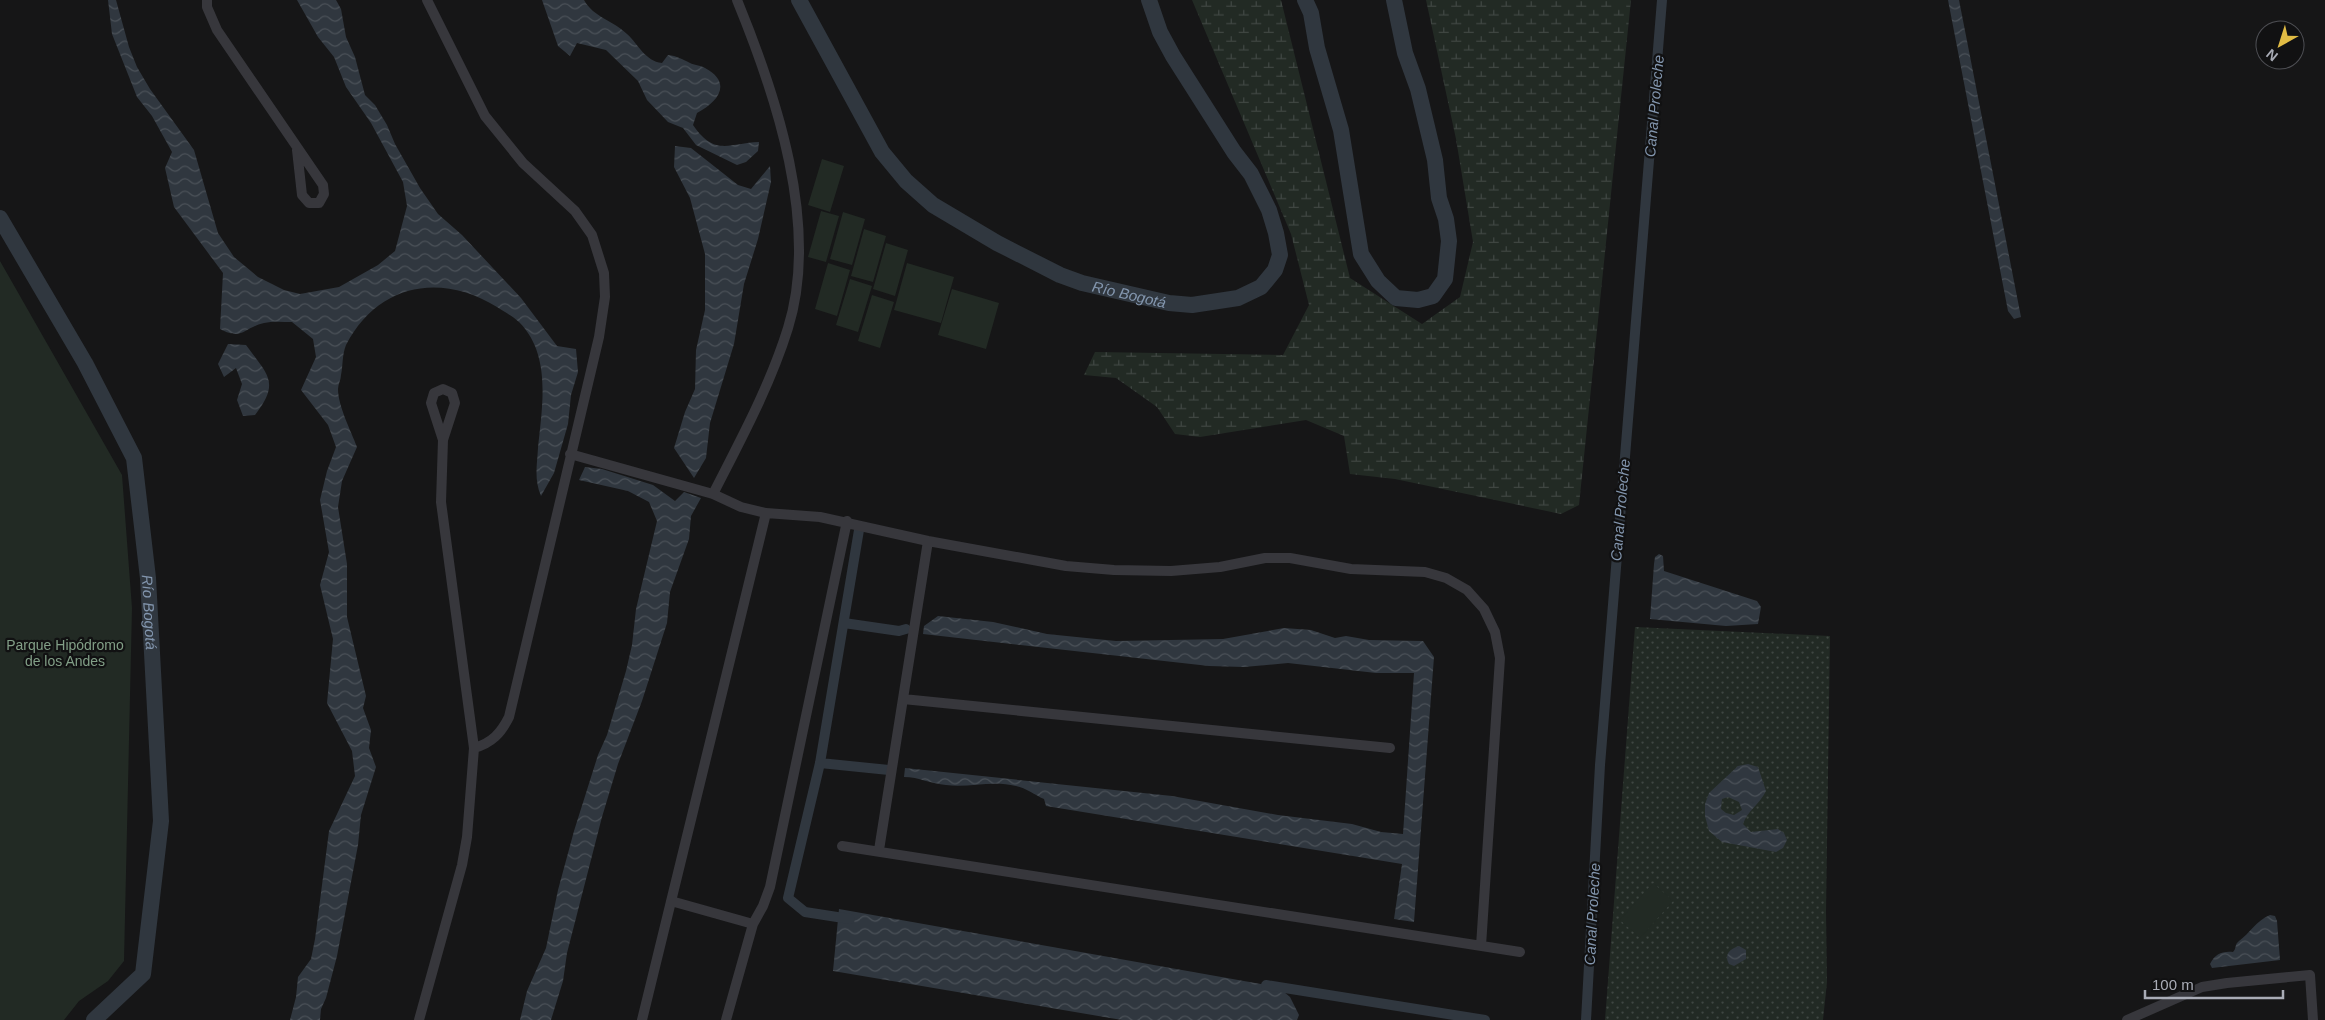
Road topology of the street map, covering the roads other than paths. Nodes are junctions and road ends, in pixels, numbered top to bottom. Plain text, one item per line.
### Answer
1 (207, 0) edge
2 (427, 0) edge
3 (737, 0) edge
4 (298, 150) junction
5 (443, 440) dead end
6 (570, 454) junction
7 (713, 494) junction
8 (766, 513) junction
9 (847, 522) junction
10 (928, 541) junction
11 (903, 699) junction
12 (474, 748) junction
13 (1390, 748) dead end
14 (842, 846) dead end
15 (878, 850) junction
16 (671, 901) junction
17 (753, 924) junction
18 (1481, 946) junction
19 (1520, 952) dead end
20 (419, 1020) edge
21 (642, 1020) edge
22 (726, 1020) edge
23 (2127, 1020) edge
24 (2313, 1020) edge

1 - 4 street
2 - 6 street
3 - 7 street
4 - 4 street
5 - 12 street
6 - 7 street
6 - 12 street
7 - 8 street
8 - 9 street
8 - 16 street
9 - 10 street
9 - 17 street
10 - 11 street
10 - 18 street
11 - 13 street
11 - 15 street
12 - 20 street
14 - 15 street
15 - 18 street
16 - 17 street
16 - 21 street
17 - 22 street
18 - 19 street
23 - 24 street

